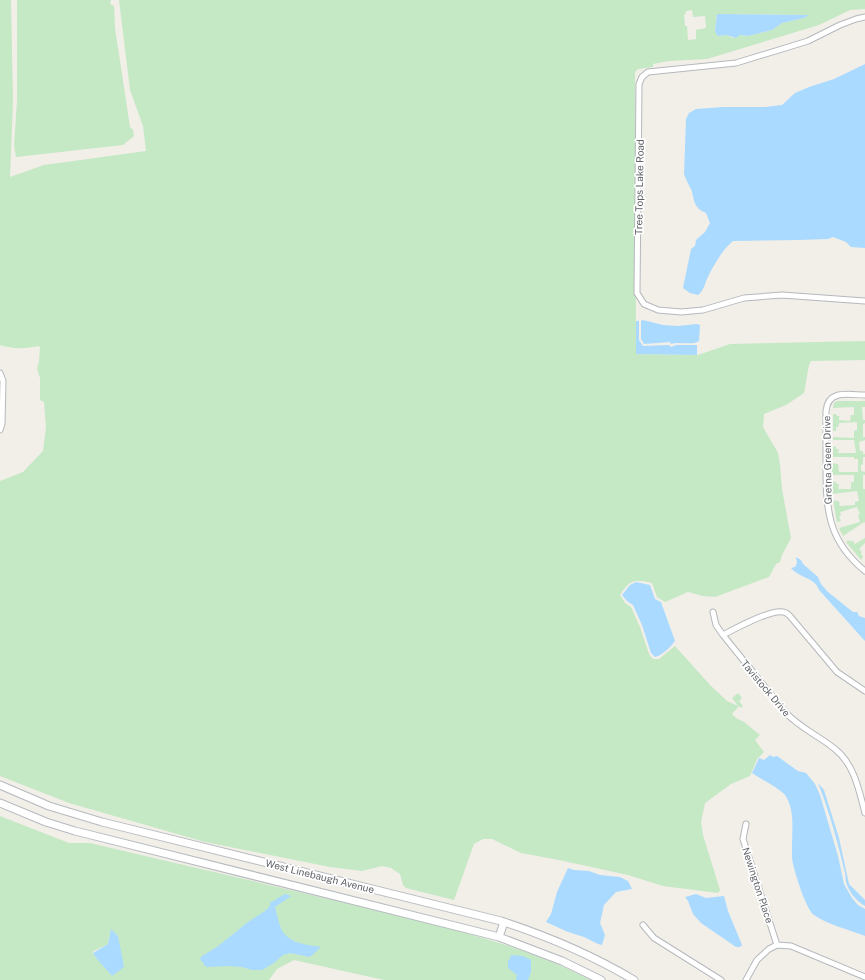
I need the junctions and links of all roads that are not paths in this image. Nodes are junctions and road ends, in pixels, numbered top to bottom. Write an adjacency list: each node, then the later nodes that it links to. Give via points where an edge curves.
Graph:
1 (865, 17): 2 (street, Tree Tops Lake Road, via 856,18 808,41 736,63 648,72 642,77 638,293 644,304 658,310 681,312 703,310 744,298 782,295)
2 (865, 301)
3 (0, 372): 5 (street, via 3,381)
4 (865, 395): 6 (street, Gretna Green Drive, via 837,395 828,402 826,484 829,518 835,532 845,551)
5 (0, 430)
6 (865, 571)
7 (713, 612): 8 (street, Tavistock Drive, via 716,625)
8 (723, 635): 9 (street, via 748,622 784,612 789,614 837,672); 12 (street, Tavistock Drive, via 785,712 795,722 836,749 848,764)
9 (865, 691)
10 (0, 785): 14 (main road, West Linebaugh Avenue, via 49,806 102,822)
11 (0, 803): 16 (main road, West Linebaugh Avenue, via 75,831)
12 (865, 813)
13 (746, 824): 17 (street, Newington Place, via 744,839)
14 (504, 922): 16 (main road); 20 (main road, West Linebaugh Avenue, via 568,946)
15 (643, 925): 21 (street, via 654,938)
16 (499, 937): 19 (main road, West Linebaugh Avenue, via 562,961)
17 (778, 945): 18 (street, via 791,946); 22 (street, via 757,960)
18 (865, 977)
19 (601, 980)
20 (634, 980)
21 (720, 980)
22 (746, 980)

